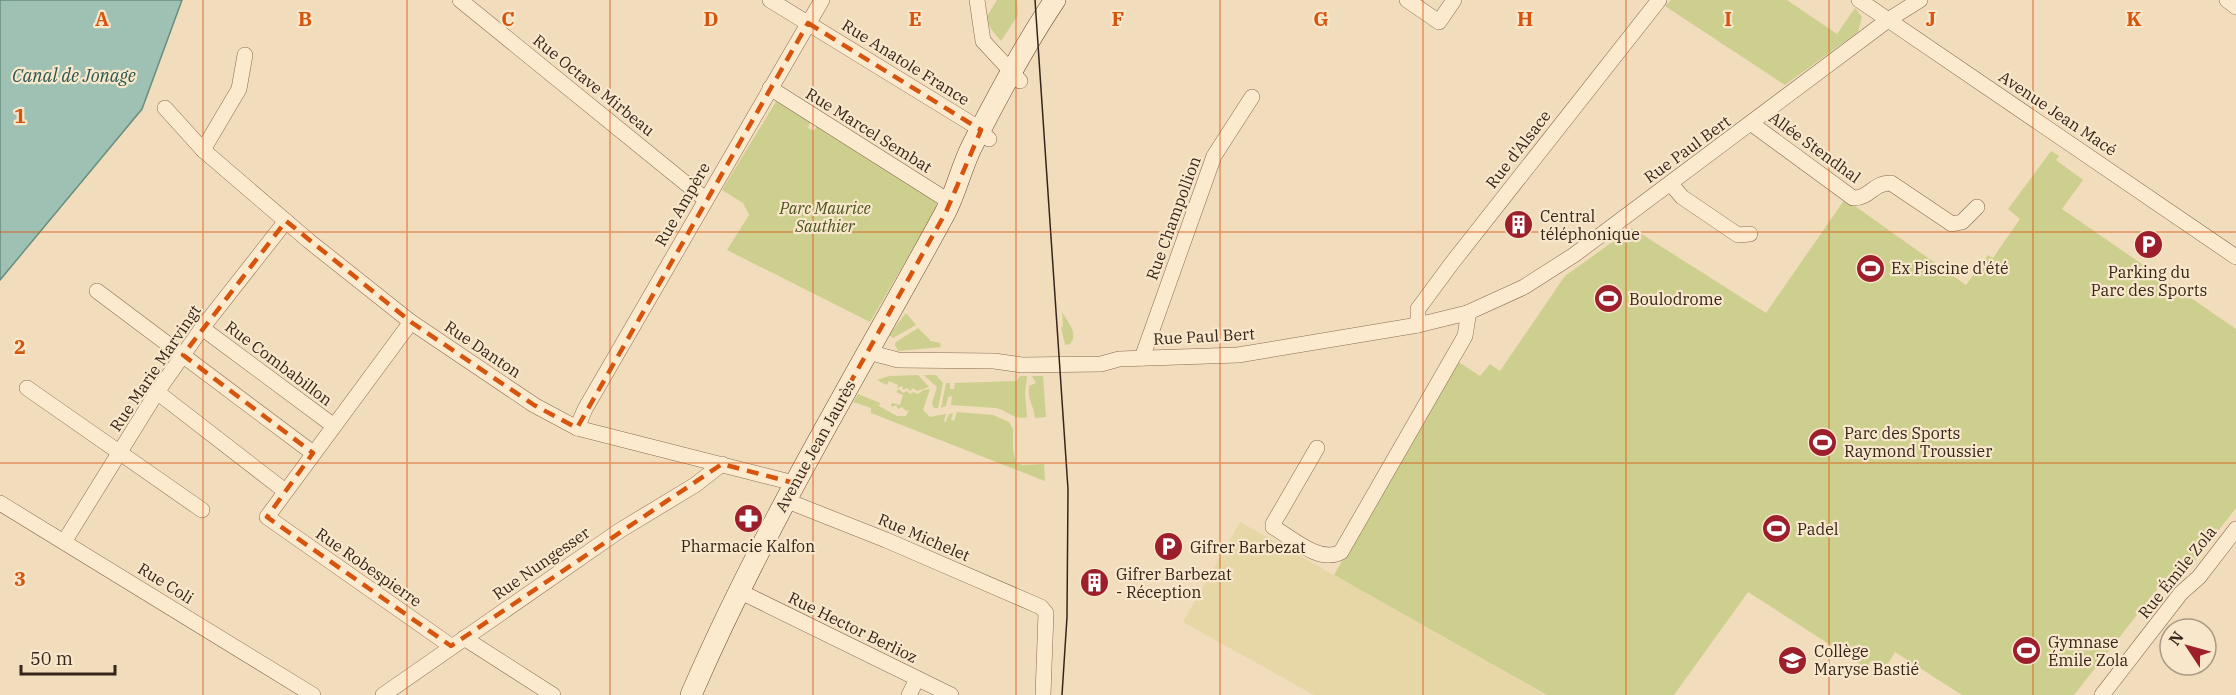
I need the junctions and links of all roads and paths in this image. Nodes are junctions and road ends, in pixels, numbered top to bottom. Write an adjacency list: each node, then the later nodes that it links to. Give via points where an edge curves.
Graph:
1 (460, 0): 25 (street, Rue Octave Mirbeau)
2 (770, 0): 15 (street, Rue Anatole France)
3 (822, 0): 15 (street, Rue Ampère)
4 (977, 0): 17 (street, via 983,41)
5 (1055, 0): 17 (main road, Avenue Jean Jaurès)
6 (1064, 0): 17 (main road, Avenue Jean Jaurès)
7 (1407, 0): 8 (street, via 1439,22)
8 (1454, 0)
9 (1659, 0): 34 (street, Rue d'Alsace, via 1445,272 1418,309)
10 (1859, 0): 14 (street, Avenue Jean Macé)
11 (1920, 0): 14 (street, Rue Paul Bert)
12 (2227, 0): 13 (street)
13 (2236, 7)
14 (1888, 20): 21 (street, Rue Paul Bert); 30 (street, Avenue Jean Macé)
15 (808, 22): 18 (street, Rue Ampère); 22 (street, Rue Anatole France)
16 (245, 55): 23 (street, via 239,89)
17 (1016, 77): 22 (main road, Avenue Jean Jaurès)
18 (770, 88): 25 (street, Rue Ampère); 26 (street, Rue Marcel Sembat)
19 (1252, 97): 38 (street, Rue Champollion, via 1214,156)
20 (165, 108): 23 (street, Rue Danton)
21 (1752, 124): 24 (street, Rue Paul Bert); 27 (street, Allée Stendhal, via 1853,198 1863,198 1877,186 1891,183 1952,224 1962,222)
22 (985, 135): 26 (main road, Avenue Jean Jaurès, via 960,172)
23 (203, 150): 28 (street, Rue Danton)
24 (1671, 184): 29 (street, via 1682,197 1738,235); 32 (street, Rue Paul Bert, via 1575,255 1524,287)
25 (705, 199): 42 (street, Rue Ampère)
26 (950, 202): 36 (main road, Avenue Jean Jaurès)
27 (1977, 207)
28 (286, 220): 33 (street, Rue Danton); 35 (street, Rue Marie Marvingt)
29 (1750, 234)
30 (2236, 257)
31 (97, 291): 37 (street)
32 (1467, 313): 34 (street, Rue Paul Bert); 43 (street, via 1465,336 1352,534 1334,556 1317,553 1273,524)
33 (411, 322): 41 (street, Rue Combabillon); 42 (street, Rue Danton, via 534,405)
34 (1418, 325): 38 (street, Rue Paul Bert, via 1238,355)
35 (202, 328): 37 (street, Rue Marie Marvingt); 41 (street, Rue Combabillon)
36 (868, 352): 38 (street, Rue Paul Bert, via 898,360 994,361 1023,356 1082,355); 48 (main road, Avenue Jean Jaurès)
37 (183, 355): 40 (street, Rue Marie Marvingt); 45 (street)
38 (1142, 358)
39 (27, 388): 44 (street)
40 (157, 392): 44 (street, Rue Marie Marvingt); 47 (street)
41 (334, 426): 45 (street, Rue Combabillon)
42 (577, 428): 46 (street, Rue Danton)
43 (1317, 448)
44 (120, 452): 50 (street); 53 (street, Rue Marie Marvingt)
45 (313, 453): 47 (street, Rue Combabillon)
46 (722, 464): 48 (street, Rue Danton); 55 (street, Rue Nungesser)
47 (285, 491): 51 (street, Rue Combabillon)
48 (789, 491): 54 (main road, Avenue Jean Jaurès); 63 (street, Rue Michelet, via 886,540 1034,603 1046,613)
49 (0, 503): 53 (street, Rue Coli)
50 (202, 510)
51 (267, 517): 55 (street, Rue Robespierre)
52 (2236, 529): 64 (street, Rue Émile Zola, via 2199,577 2181,592)
53 (64, 542): 57 (street, Rue Coli)
54 (739, 591): 56 (street, Rue Hector Berlioz); 60 (main road, Avenue Jean Jaurès)
55 (457, 642): 58 (street, Rue Nungesser); 59 (street, Rue Robespierre)
56 (917, 679): 61 (street); 62 (street, Rue Hector Berlioz)
57 (313, 695)
58 (383, 695)
59 (553, 695)
60 (691, 695)
61 (909, 695)
62 (951, 695)
63 (1042, 695)
64 (2102, 695)

